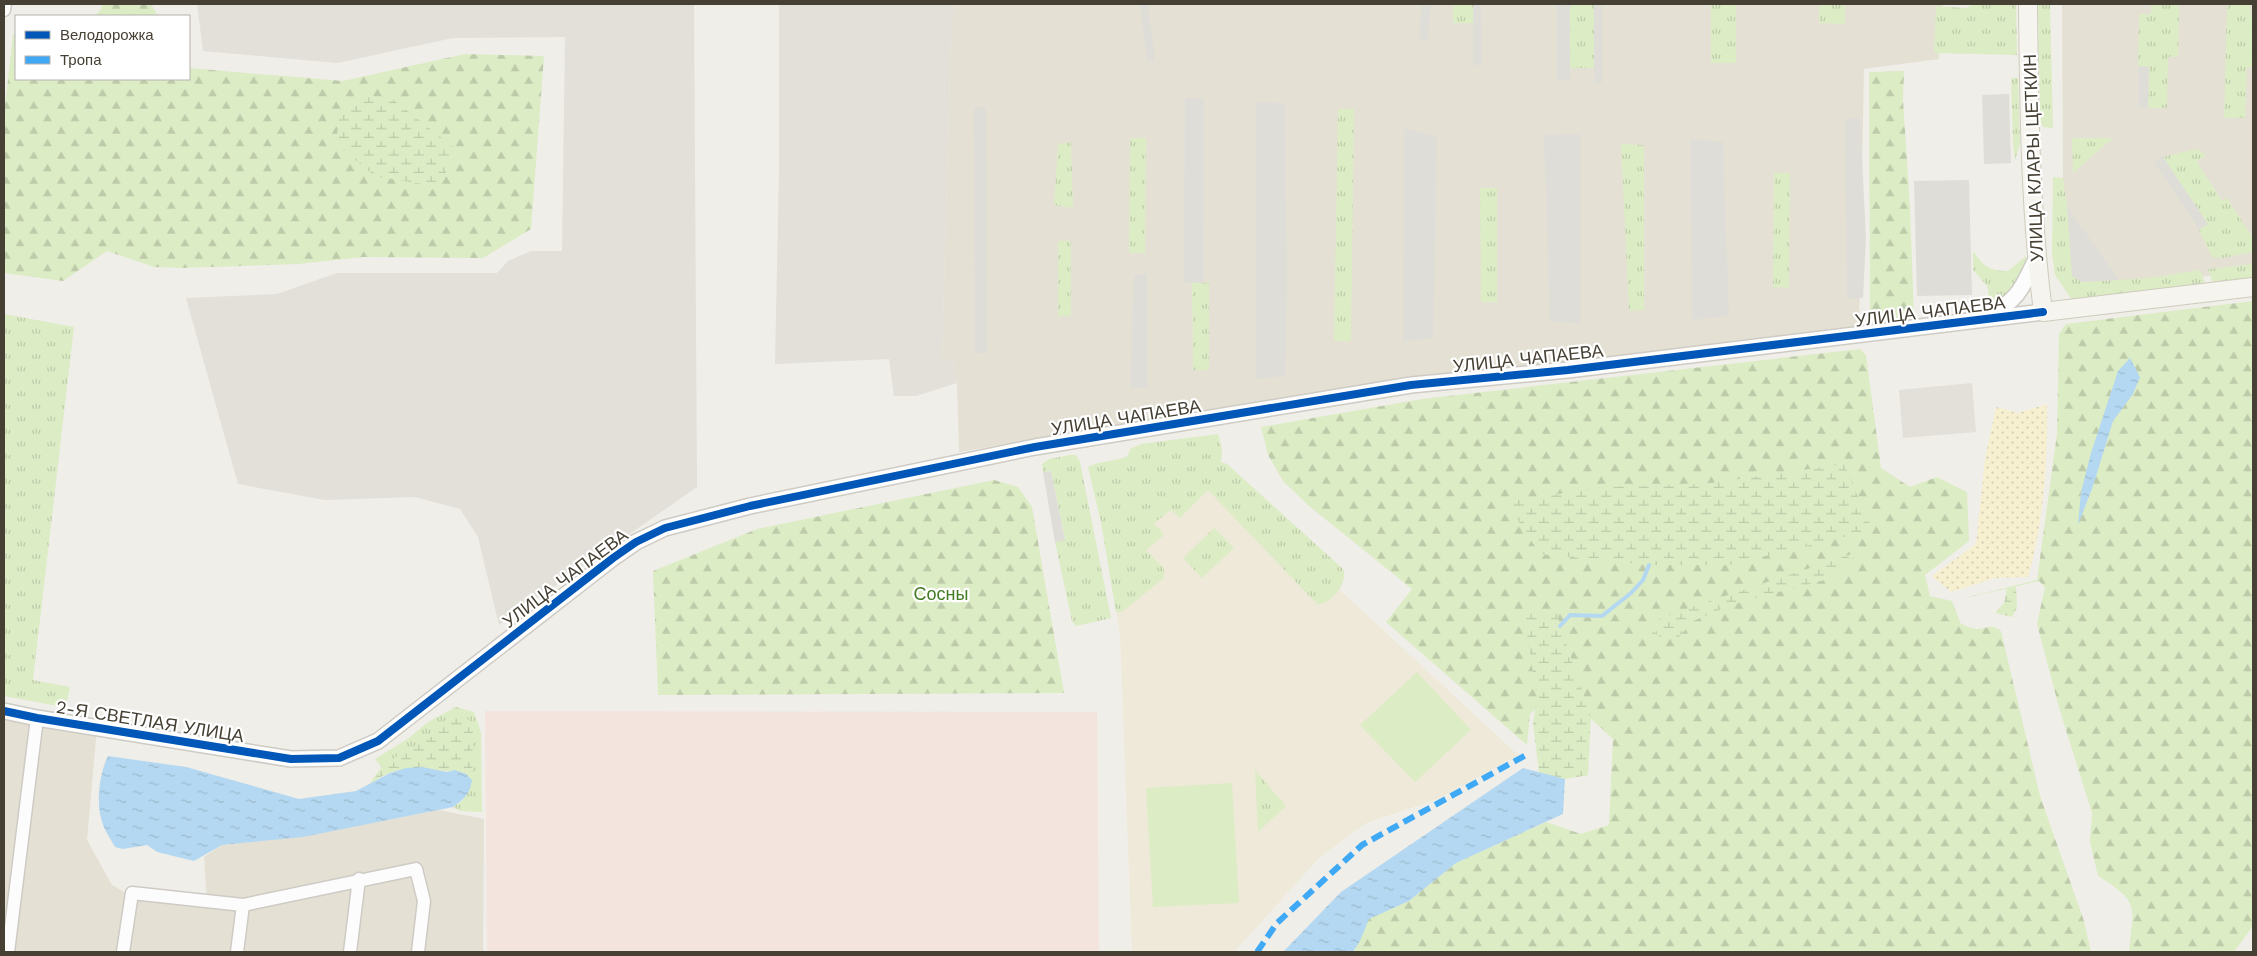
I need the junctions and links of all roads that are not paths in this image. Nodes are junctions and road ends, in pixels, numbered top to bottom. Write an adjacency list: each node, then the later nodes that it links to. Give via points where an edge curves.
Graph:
1 (5, 4): 3 (street)
2 (2028, 4): 4 (main road, УЛИЦА КЛАРЫ ЦЕТКИН, via 2029,132)
3 (4, 10)
4 (2036, 259): 6 (main road, УЛИЦА КЛАРЫ ЦЕТКИН); 7 (street, via 2019,295)
5 (2253, 287): 6 (main road, УЛИЦА ЧАПАЕВА)
6 (2043, 312): 7 (street, УЛИЦА ЧАПАЕВА)
7 (1982, 320): 10 (street, УЛИЦА ЧАПАЕВА, via 1401,387 1035,447 712,515 665,528 628,547 378,741 339,758)
8 (4, 711): 9 (street, 2-Я СВЕТЛАЯ УЛИЦА)
9 (38, 718): 10 (street, 2-Я СВЕТЛАЯ УЛИЦА); 13 (street)
10 (292, 759)
11 (359, 879): 12 (street); 16 (street); 17 (street, via 416,869 424,901)
12 (243, 905): 14 (street, via 132,893); 15 (street)
13 (8, 952)
14 (123, 952)
15 (237, 952)
16 (350, 952)
17 (418, 952)

